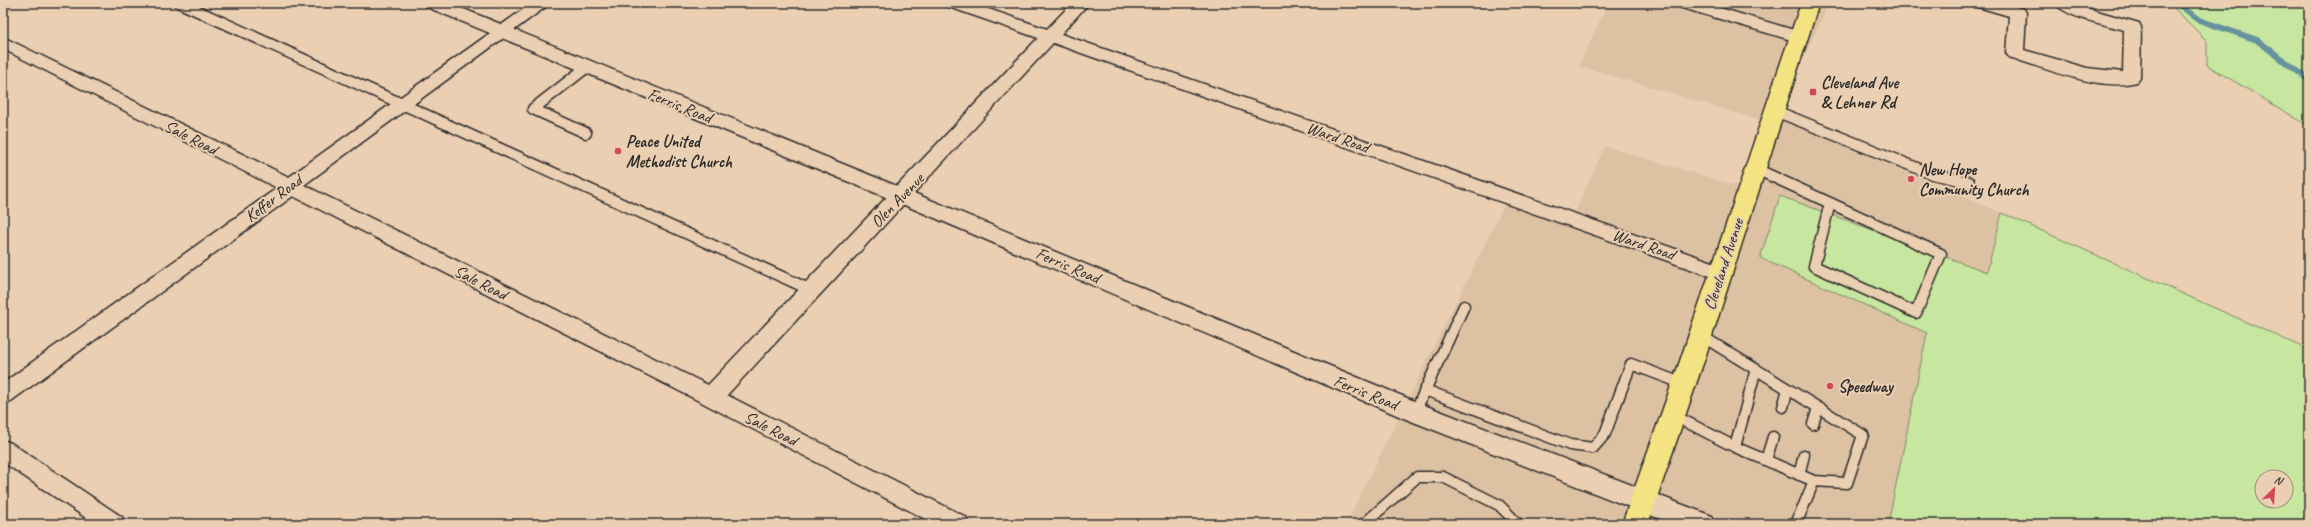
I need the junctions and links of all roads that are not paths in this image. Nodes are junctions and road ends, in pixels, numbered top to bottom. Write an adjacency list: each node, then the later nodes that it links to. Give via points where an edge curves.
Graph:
1 (180, 3): 15 (lane)
2 (433, 3): 10 (main road, Ferris Road)
3 (543, 3): 10 (street, Keffer Road)
4 (955, 3): 11 (street, Ward Road)
5 (1081, 3): 11 (street, Olen Avenue)
6 (1685, 3): 12 (street)
7 (1810, 3): 12 (main road, Cleveland Avenue)
8 (1984, 3): 9 (street, via 2018,13 2015,53 2117,79 2131,78 2133,27 2084,13)
9 (2063, 3)
10 (502, 32): 14 (main road, Ferris Road); 15 (street, Keffer Road)
11 (1050, 36): 21 (street, Olen Avenue); 23 (street, Ward Road)
12 (1798, 37): 16 (main road, Cleveland Avenue)
13 (3, 42): 20 (street, Sale Road)
14 (587, 67): 17 (lane, via 533,109); 21 (main road, Ferris Road)
15 (400, 104): 20 (street, Keffer Road); 24 (lane)
16 (1774, 110): 18 (main road, Cleveland Avenue); 19 (lane, via 1932,174)
17 (586, 133)
18 (1754, 168): 22 (lane); 23 (main road, Cleveland Avenue)
19 (1969, 182)
20 (290, 186): 31 (street, Keffer Road); 32 (street, Sale Road)
21 (902, 196): 24 (street, Olen Avenue); 35 (main road, Ferris Road)
22 (1830, 202): 22 (lane, via 1941,254 1916,313 1814,266)
23 (1720, 272): 26 (main road, Cleveland Avenue)
24 (811, 290): 32 (street, Olen Avenue)
25 (1464, 306): 30 (lane)
26 (1700, 335): 27 (lane); 28 (main road, Cleveland Avenue)
27 (1756, 369): 29 (lane); 39 (lane)
28 (1684, 384): 30 (lane, via 1631,364 1605,434 1593,448 1570,446); 36 (main road, Cleveland Avenue)
29 (1788, 389): 33 (lane); 34 (lane)
30 (1425, 390): 35 (lane)
31 (3, 395)
32 (711, 397): 47 (street, Sale Road)
33 (1783, 407)
34 (1818, 408): 37 (lane); 44 (lane, via 1863,435 1847,483)
35 (1415, 412): 45 (main road, Ferris Road)
36 (1673, 415): 39 (lane); 45 (main road, Cleveland Avenue)
37 (1813, 424)
38 (1773, 437): 42 (lane)
39 (1735, 447): 42 (lane)
40 (3, 450): 46 (street)
41 (1804, 454): 43 (lane)
42 (1766, 460): 43 (lane)
43 (1799, 475): 44 (lane)
44 (1814, 481): 52 (lane)
45 (1644, 500): 50 (main road, Cleveland Avenue); 51 (main road, Ferris Road)
46 (114, 524)
47 (958, 524)
48 (1364, 524): 49 (lane, via 1417,477 1443,477 1499,505)
49 (1518, 524)
50 (1635, 524)
51 (1703, 524)
52 (1796, 524)

